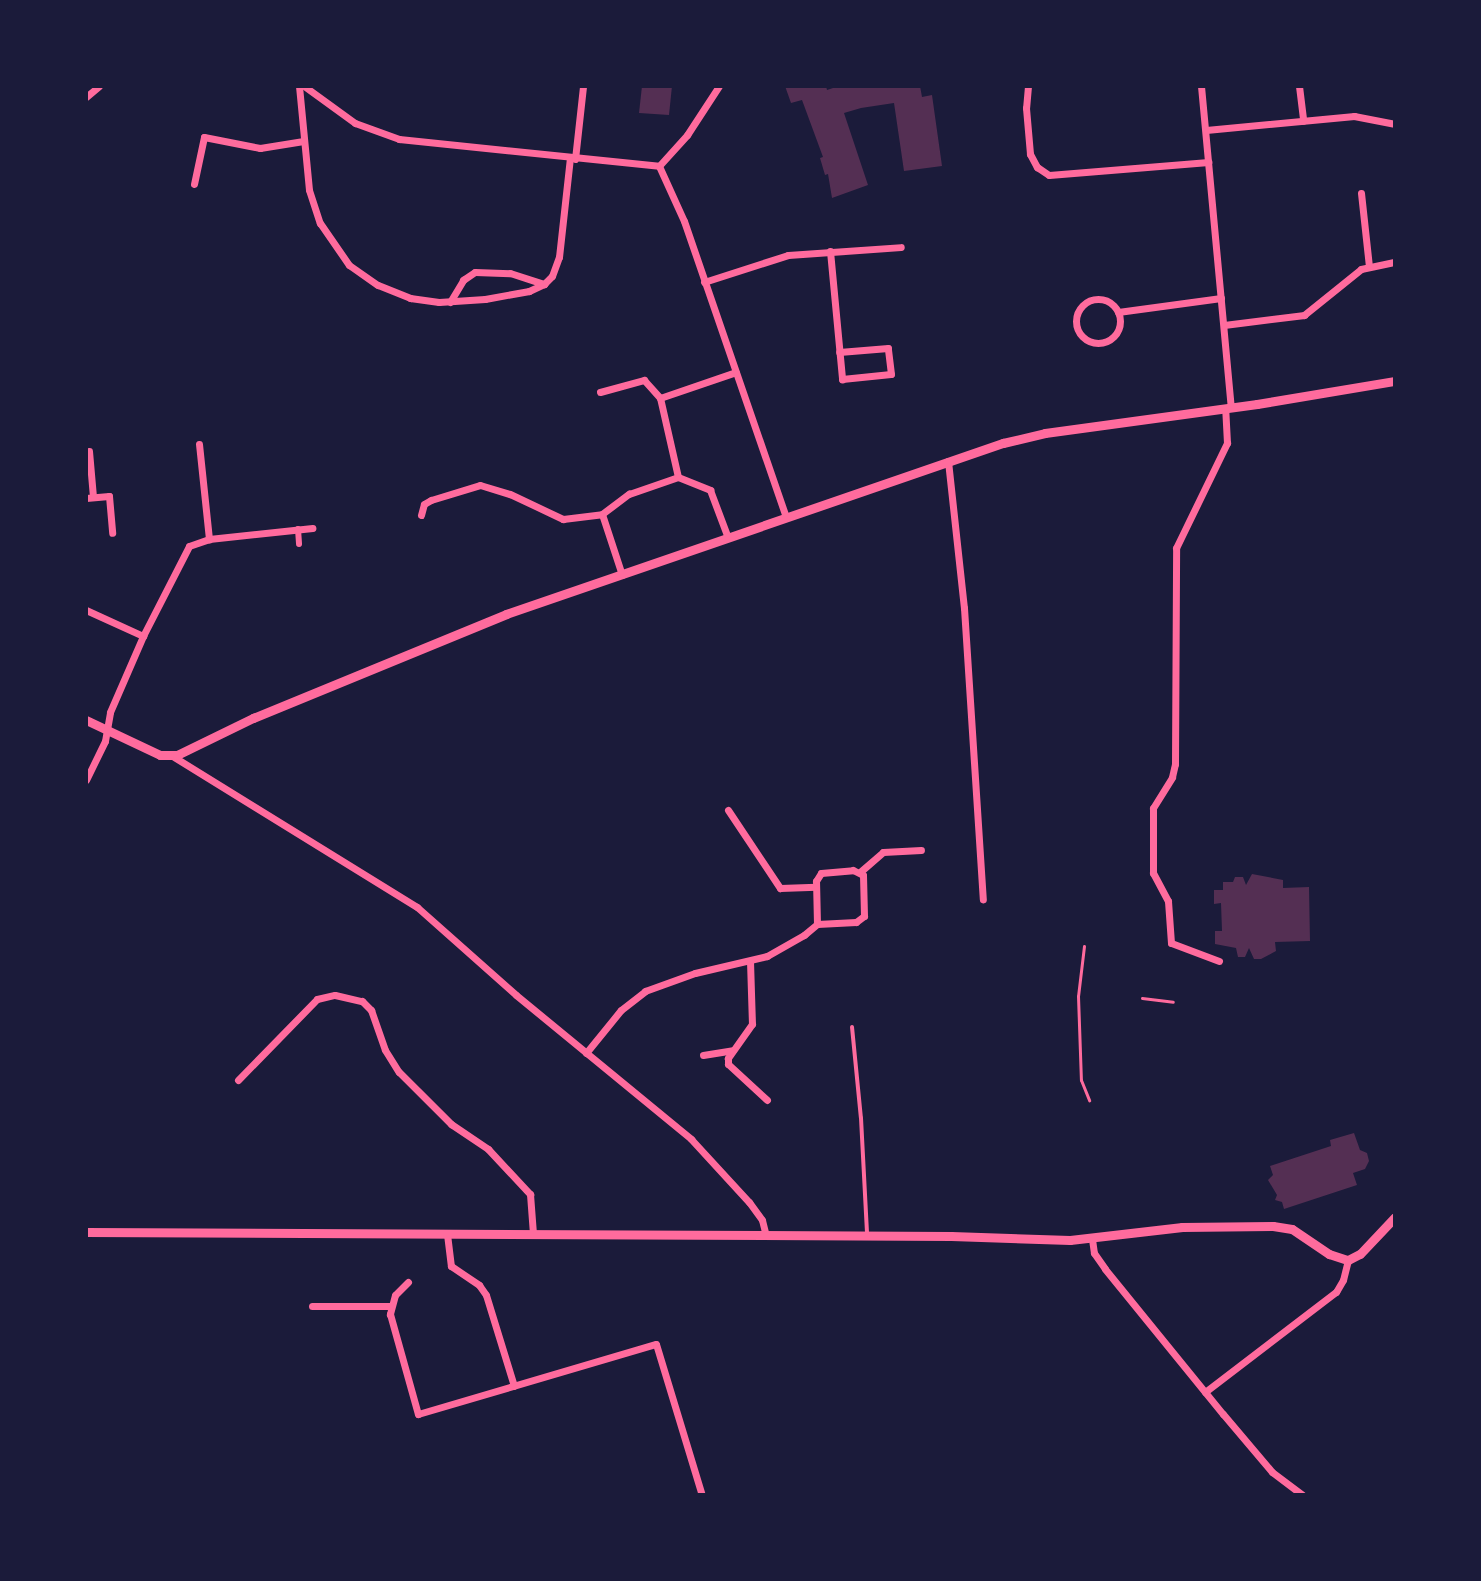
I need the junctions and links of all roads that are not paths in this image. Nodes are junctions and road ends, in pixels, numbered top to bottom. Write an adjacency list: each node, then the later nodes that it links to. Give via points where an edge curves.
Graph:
1 (99, 86): 8 (street)
2 (302, 86): 12 (street); 13 (street, via 355,123 388,137)
3 (583, 86): 13 (street)
4 (719, 86): 15 (street)
5 (1028, 86): 14 (street, via 1030,154 1049,175)
6 (1201, 86): 11 (street)
7 (1299, 86): 9 (street)
8 (86, 97)
9 (1303, 121): 10 (street, via 1354,116); 11 (street)
10 (1395, 124)
11 (1206, 130): 14 (street)
12 (303, 141): 16 (street, via 260,148 204,137); 25 (street, via 314,210 338,253 389,290 421,301)
13 (572, 158): 15 (street); 23 (street, via 559,257)
14 (1208, 162): 24 (street)
15 (659, 166): 22 (street)
16 (194, 184)
17 (1361, 193): 21 (street)
18 (901, 247): 19 (street)
19 (830, 251): 22 (street, via 778,257); 28 (street)
20 (1395, 262): 21 (street)
21 (1369, 267): 27 (street, via 1304,315)
22 (704, 282): 29 (street)
23 (544, 284): 25 (street, via 517,294); 25 (street, via 510,273 475,272 463,280)
24 (1221, 298): 26 (street); 27 (street)
25 (450, 302)
26 (1118, 312): 26 (street, via 1107,302 1086,303 1077,314 1077,328 1092,342 1106,342 1119,326)
27 (1224, 325): 33 (street)
28 (839, 352): 28 (street, via 842,379 891,374 888,348)
29 (736, 372): 32 (street); 41 (street)
30 (1395, 381): 33 (street)
31 (600, 392): 32 (street, via 644,380)
32 (660, 398): 37 (street)
33 (1228, 408): 36 (street, via 1045,433); 62 (street, via 1227,443 1176,548 1174,770 1153,808 1153,873 1168,901 1171,943)
34 (199, 444): 46 (street)
35 (89, 451): 38 (street)
36 (948, 461): 41 (street); 59 (street)
37 (678, 477): 39 (street, via 629,494); 45 (street, via 710,490)
38 (89, 498): 44 (street, via 109,496)
39 (602, 514): 40 (street, via 563,519 480,485 431,500); 48 (street)
40 (421, 515)
41 (786, 518): 45 (street)
42 (312, 528): 43 (street)
43 (298, 529): 46 (street); 47 (street)
44 (112, 533)
45 (728, 538): 48 (street)
46 (209, 539): 50 (street, via 182,554)
47 (299, 544)
48 (622, 575): 53 (street, via 423,647)
49 (86, 610): 50 (street)
50 (143, 636): 52 (street)
51 (86, 720): 52 (street)
52 (107, 729): 53 (street); 54 (street)
53 (173, 756): 65 (street, via 409,901)
54 (86, 780)
55 (728, 810): 58 (street, via 780,888)
56 (921, 850): 57 (street, via 883,852)
57 (860, 872): 58 (street, via 826,871 818,876); 60 (street, via 865,882 864,916 856,922)
58 (816, 887): 60 (street)
59 (983, 899)
60 (817, 924): 61 (street, via 782,950)
61 (750, 961): 64 (street, via 752,1024); 65 (street, via 645,991 621,1010)
62 (1219, 961)
63 (852, 1027): 74 (lane)
64 (733, 1050): 66 (street); 68 (street, via 728,1058 731,1070)
65 (586, 1053): 73 (street, via 707,1154 756,1211)
66 (703, 1055)
67 (238, 1080): 72 (street, via 317,999 335,995 362,1001 399,1072 451,1124 488,1149 530,1194)
68 (767, 1100)
69 (1393, 1222): 76 (street)
70 (86, 1232): 71 (street)
71 (447, 1234): 72 (street); 80 (street, via 451,1266 486,1295)
72 (533, 1234): 73 (street)
73 (766, 1236): 74 (street)
74 (867, 1236): 75 (street)
75 (1092, 1239): 76 (street, via 1182,1227 1263,1225 1292,1229); 81 (street, via 1105,1269)
76 (1348, 1260): 81 (street, via 1336,1292)
77 (408, 1282): 79 (street)
78 (312, 1306): 79 (street)
79 (390, 1306): 80 (street, via 418,1414)
80 (514, 1386): 82 (street, via 656,1344)
81 (1205, 1392): 83 (street, via 1265,1465)
82 (702, 1495)
83 (1302, 1495)

